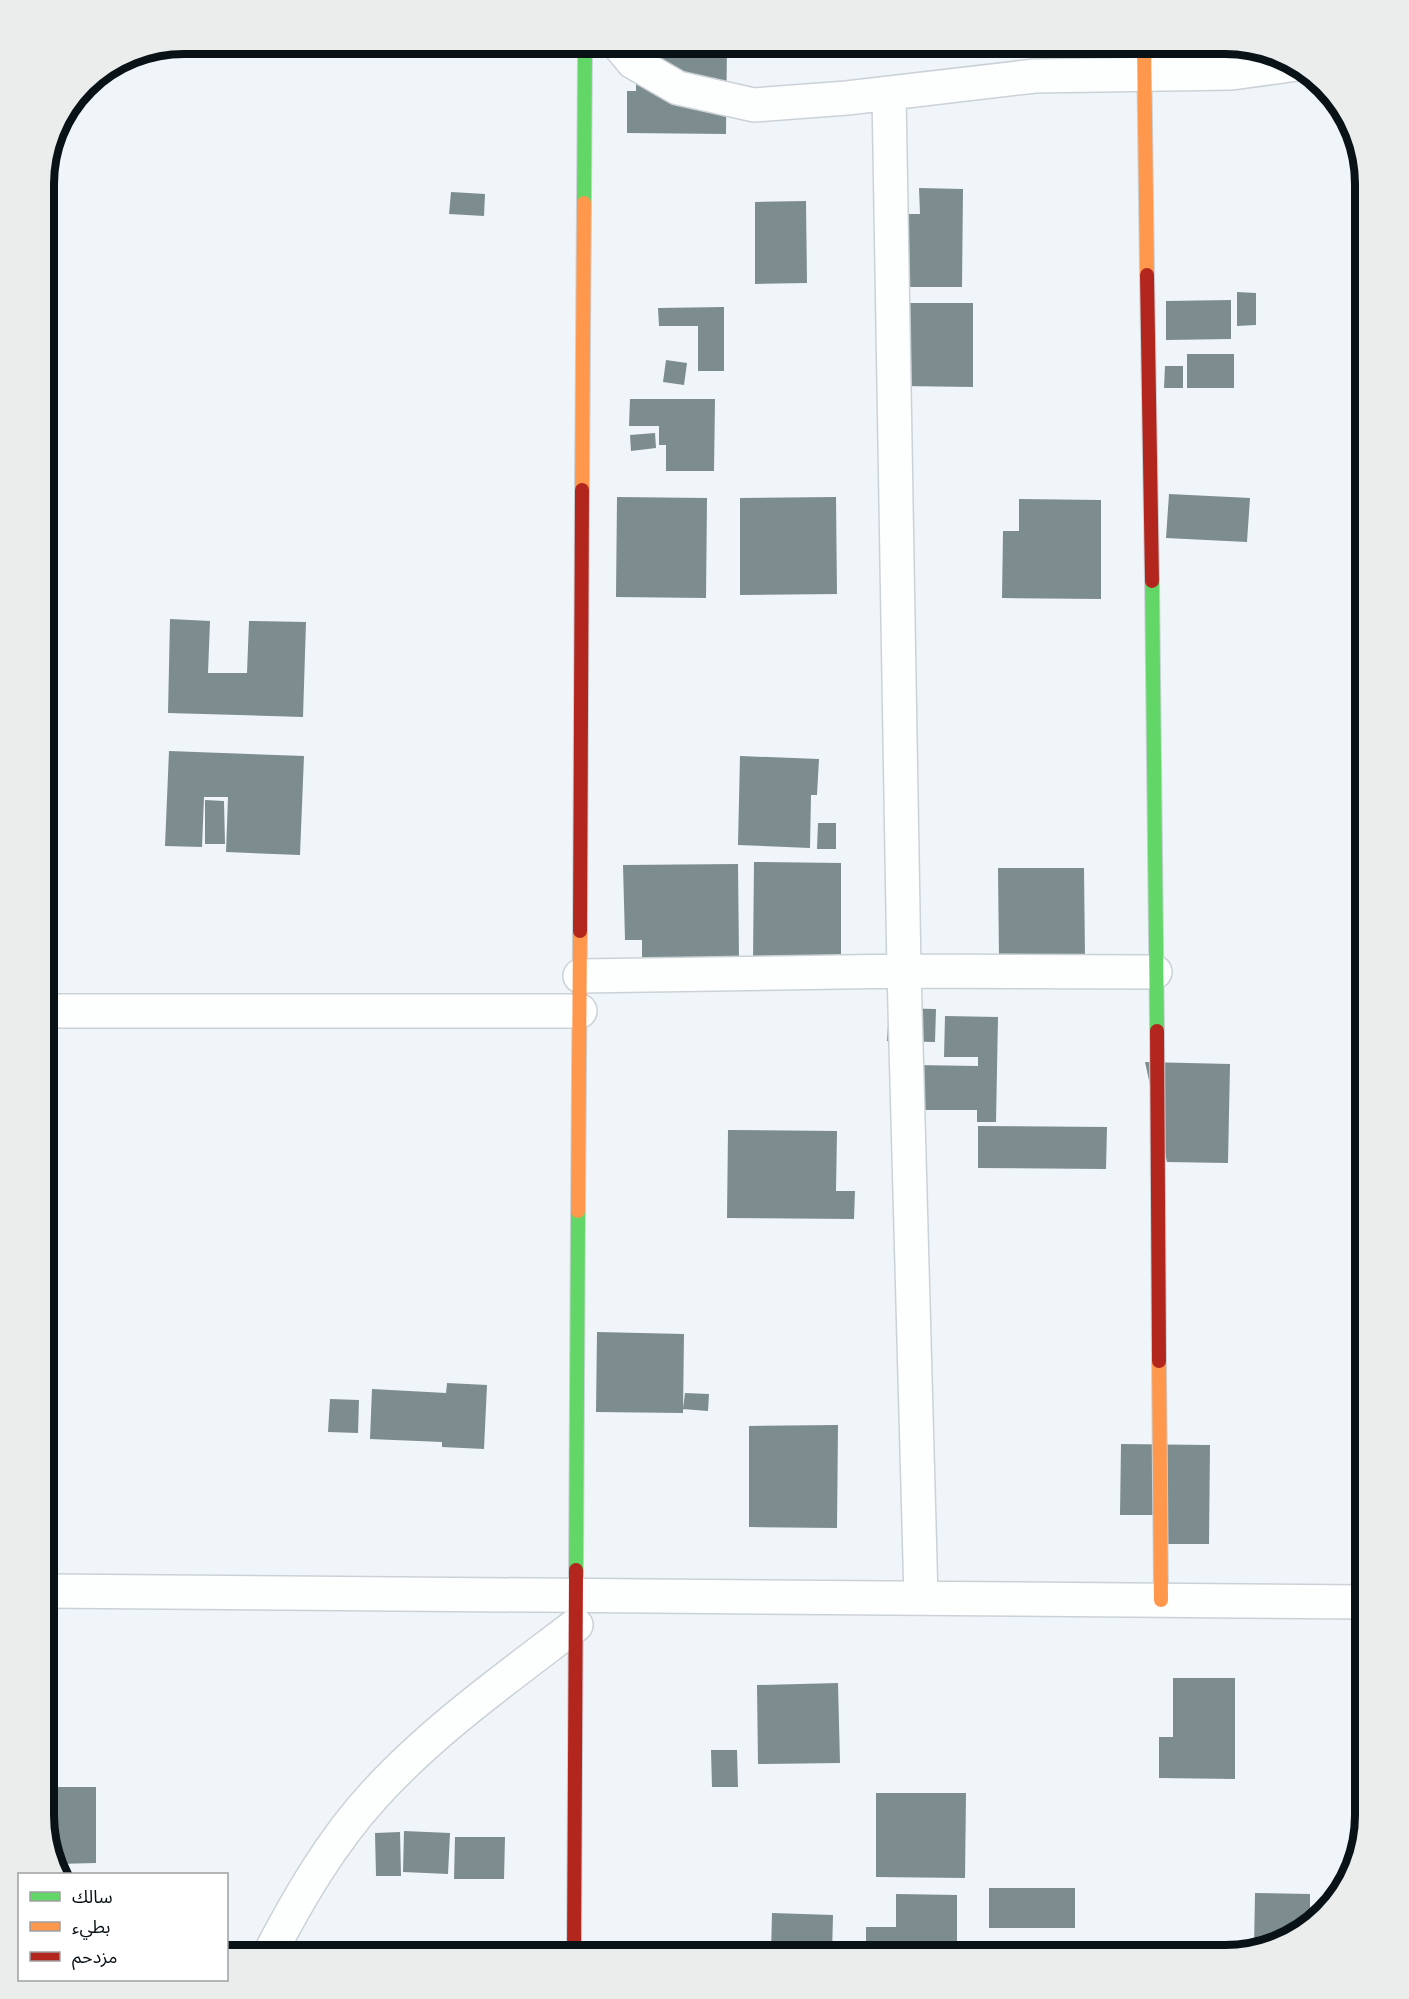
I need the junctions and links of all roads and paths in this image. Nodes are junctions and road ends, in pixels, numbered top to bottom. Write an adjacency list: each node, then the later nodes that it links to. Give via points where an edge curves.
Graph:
1 (585, 54): 8 (street)
2 (626, 54): 5 (street, via 633,62 678,88 754,105)
3 (1143, 59): 4 (street, via 1232,73); 5 (street); 7 (street)
4 (1280, 66)
5 (888, 93): 6 (street)
6 (904, 970): 7 (street); 8 (street); 12 (street)
7 (1155, 972): 13 (street)
8 (580, 976): 10 (street)
9 (54, 1011): 10 (street)
10 (580, 1011): 15 (street)
11 (54, 1590): 15 (street)
12 (921, 1598): 13 (street); 15 (street)
13 (1161, 1600): 14 (street)
14 (1355, 1602)
15 (577, 1610): 16 (street, via 374,1795 312,1878); 17 (street)
16 (274, 1945)
17 (574, 1945)

